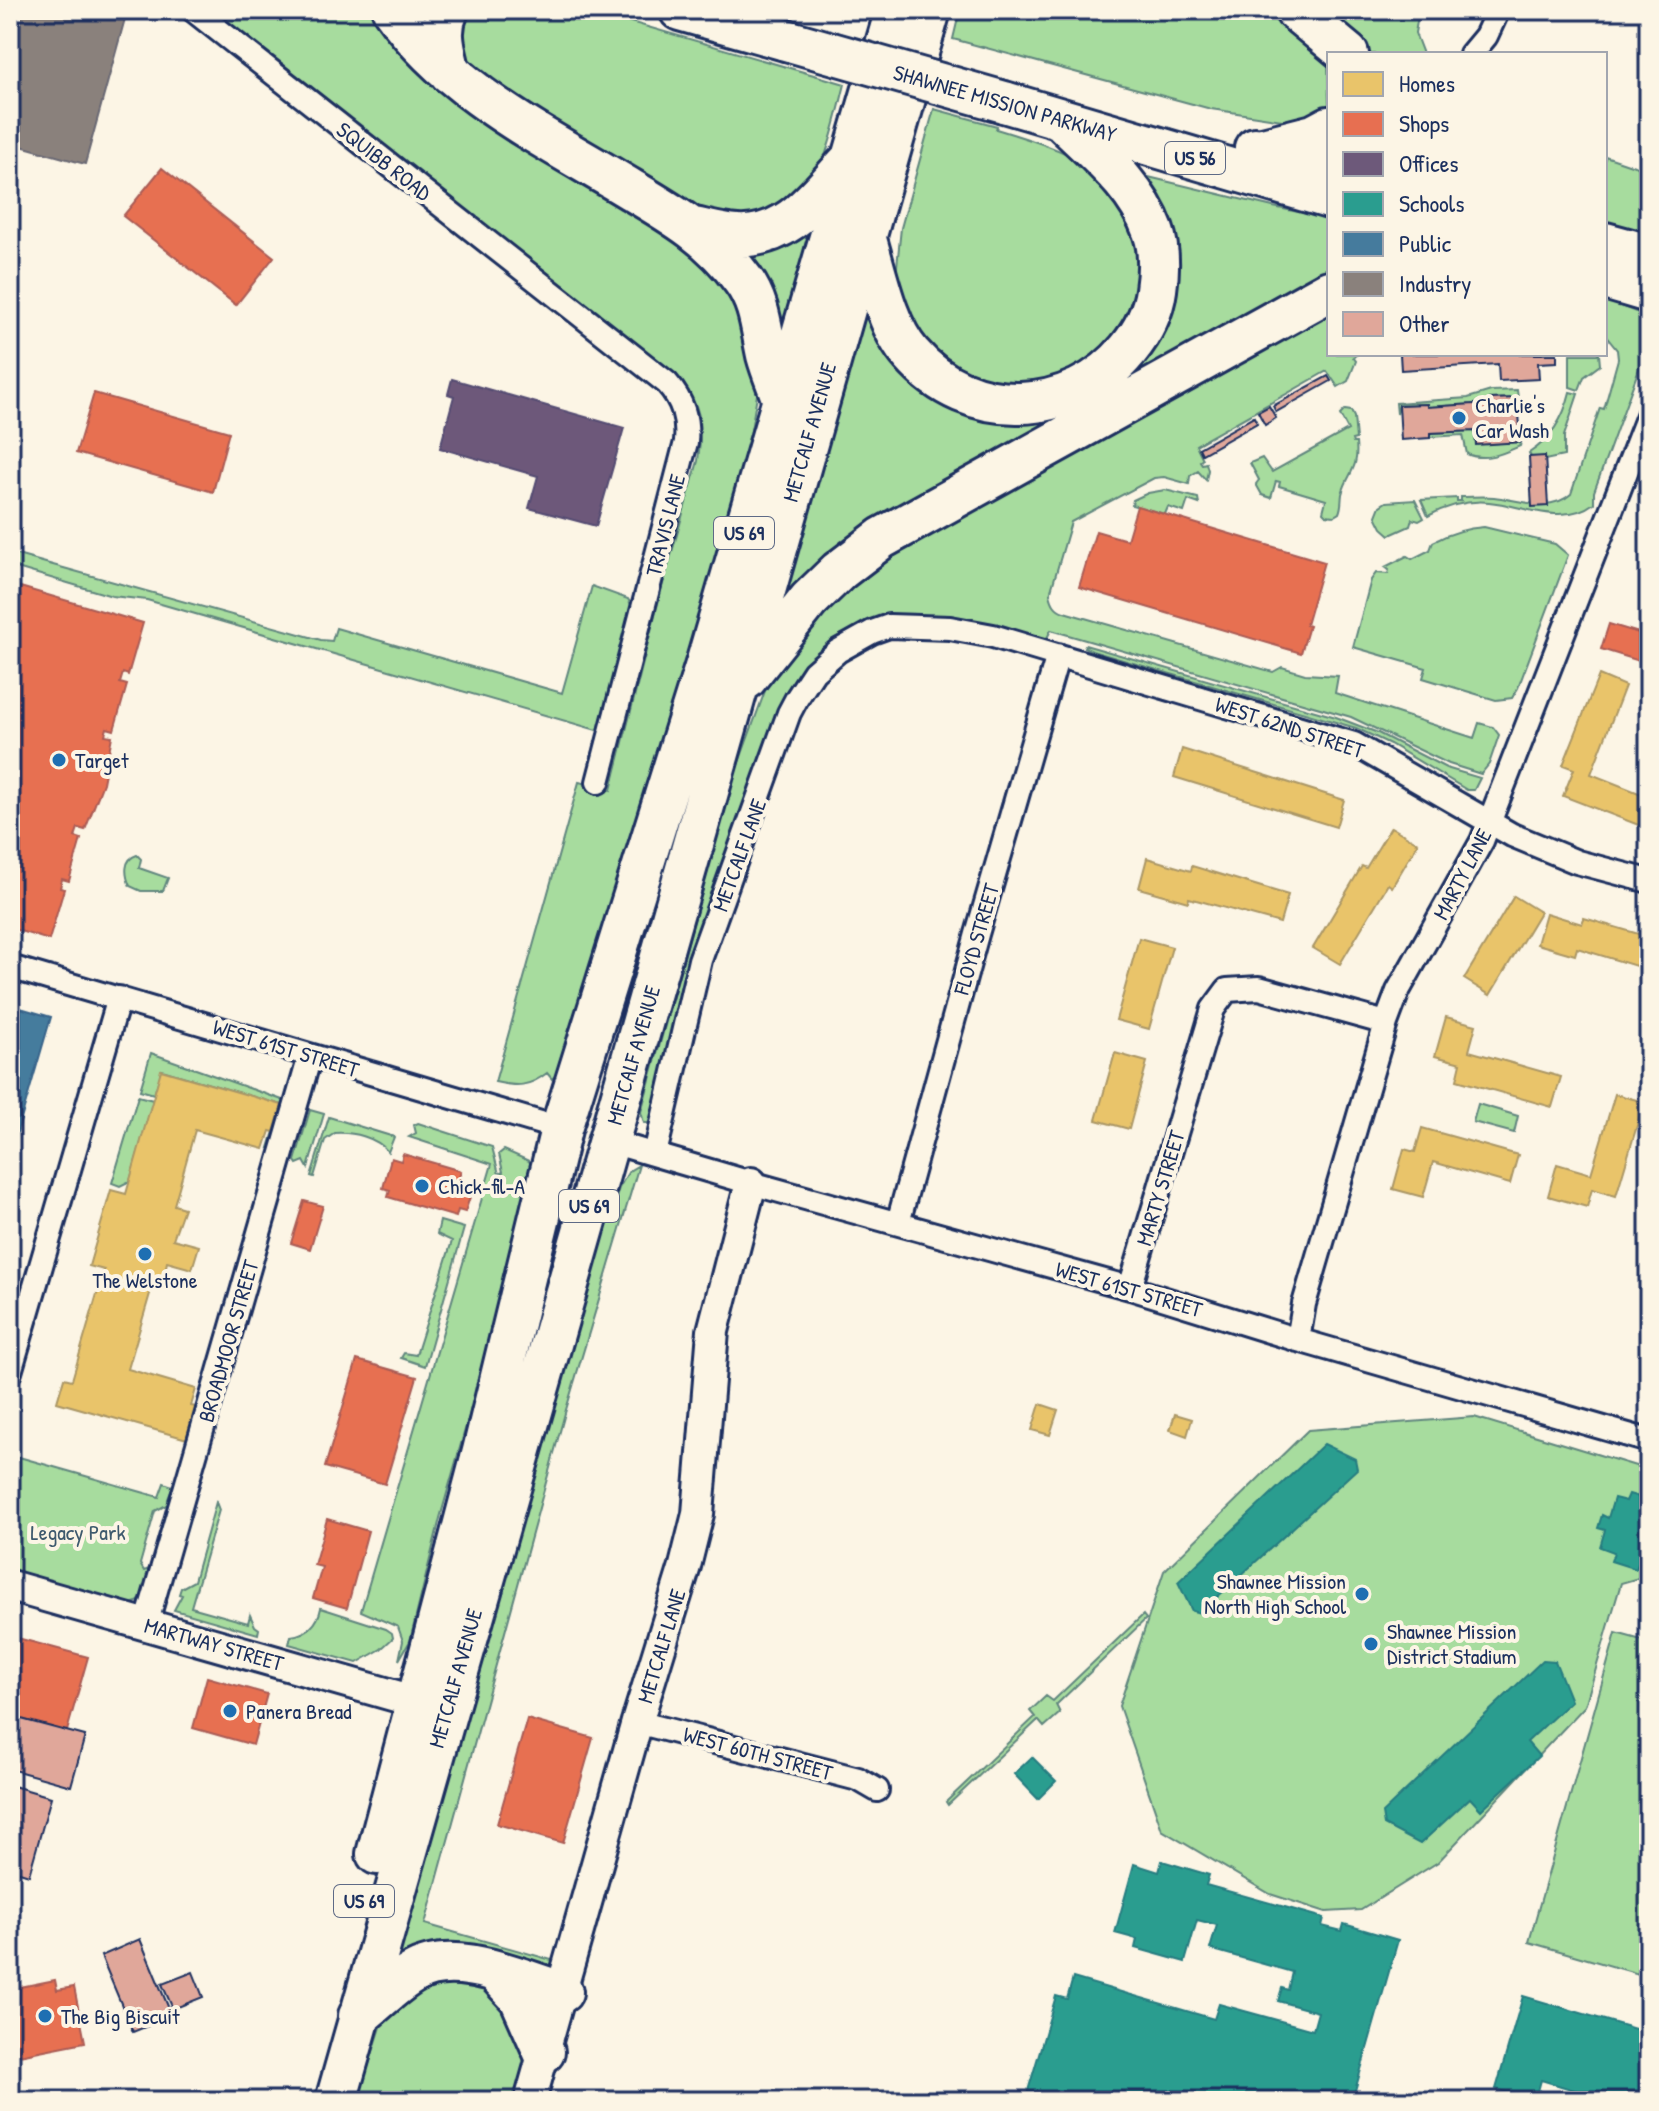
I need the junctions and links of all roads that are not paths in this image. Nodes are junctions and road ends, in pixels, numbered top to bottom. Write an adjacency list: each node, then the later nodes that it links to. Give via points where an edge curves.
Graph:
1 (193, 10): 27 (street, SQUIBB ROAD)
2 (393, 10): 12 (highway, via 420,47)
3 (448, 10): 12 (highway, via 442,37)
4 (680, 10): 9 (highway, SHAWNEE MISSION PARKWAY / US 56)
5 (896, 10): 17 (highway, METCALF AVENUE / US 69)
6 (930, 10): 21 (highway, METCALF AVENUE)
7 (1295, 10): 10 (highway)
8 (1498, 10): 11 (street)
9 (783, 23): 13 (highway, SHAWNEE MISSION PARKWAY / US 56)
10 (1341, 51)
11 (1473, 52)
12 (450, 73): 20 (highway, via 496,107)
13 (1006, 91): 14 (highway, SHAWNEE MISSION PARKWAY / US 56); 16 (highway, SHAWNEE MISSION PARKWAY / US 56)
14 (1061, 119): 19 (highway, SHAWNEE MISSION PARKWAY / US 56); 21 (highway, via 1127,185 1154,233 1159,256 1154,303 1145,325 1116,365 1095,381 1022,405 981,399 941,382 908,352 896,331)
15 (1327, 128): 16 (highway)
16 (1259, 149): 18 (highway, SHAWNEE MISSION PARKWAY / US 56)
17 (853, 157): 20 (highway, via 800,215 783,226 750,236); 28 (highway, METCALF AVENUE / US 69)
18 (1327, 167)
19 (1327, 197)
20 (694, 228): 28 (highway, via 756,302)
21 (865, 236): 32 (highway, METCALF AVENUE)
22 (1607, 244): 23 (highway)
23 (1649, 255)
24 (1607, 280): 26 (highway)
25 (1327, 292): 32 (highway, US 69, via 882,538 809,600)
26 (1649, 292)
27 (576, 312): 33 (street, TRAVIS LANE, via 667,383 682,405 687,427)
28 (783, 401): 41 (highway, METCALF AVENUE / US 69)
29 (1649, 413): 34 (street, MARTY LANE)
30 (912, 625): 31 (street, WEST 62ND STREET, via 993,636); 43 (street, METCALF LANE, via 889,626 838,651 814,672 789,713 700,960)
31 (1058, 655): 34 (street, WEST 62ND STREET, via 1354,744); 45 (street, FLOYD STREET)
32 (735, 693): 38 (highway, METCALF AVENUE / US 69)
33 (598, 782)
34 (1489, 821): 35 (street, WEST 62ND STREET, via 1577,862); 39 (street, MARTY LANE)
35 (1649, 881)
36 (10, 967): 37 (street, WEST 61ST STREET)
37 (119, 998): 40 (street, WEST 61ST STREET); 48 (street)
38 (645, 1016): 41 (highway, via 613,1071); 42 (highway, METCALF AVENUE / US 69)
39 (1386, 1023): 46 (street, MARTY STREET, via 1259,988 1227,990 1213,1009); 47 (street, MARTY LANE)
40 (310, 1056): 41 (street, WEST 61ST STREET); 52 (street, BROADMOOR STREET)
41 (561, 1129): 49 (highway, via 575,1144 579,1164 560,1234); 53 (highway, METCALF AVENUE / US 69)
42 (608, 1141): 43 (street, WEST 61ST STREET); 49 (highway, METCALF AVENUE / US 69)
43 (655, 1154): 44 (street, WEST 61ST STREET)
44 (751, 1183): 45 (street, WEST 61ST STREET); 54 (street, METCALF LANE, via 713,1331 698,1514)
45 (898, 1223): 46 (street, WEST 61ST STREET)
46 (1130, 1288): 47 (street, WEST 61ST STREET)
47 (1298, 1340): 50 (street, WEST 61ST STREET)
48 (10, 1372)
49 (536, 1390): 58 (highway, METCALF AVENUE / US 69)
50 (1649, 1441)
51 (10, 1586): 52 (street, MARTWAY STREET)
52 (146, 1625): 53 (street, MARTWAY STREET)
53 (417, 1702): 60 (highway, METCALF AVENUE / US 69)
54 (637, 1722): 55 (street, WEST 60TH STREET, via 858,1779); 57 (street, METCALF LANE)
55 (877, 1790)
56 (496, 1972): 57 (highway); 58 (highway, via 465,1964 427,1967); 59 (highway, via 520,1998)
57 (562, 1992): 59 (street, METCALF LANE)
58 (359, 2016): 61 (highway, METCALF AVENUE / US 69)
59 (544, 2052): 62 (street, METCALF LANE)
60 (311, 2101)
61 (336, 2101)
62 (530, 2101)

